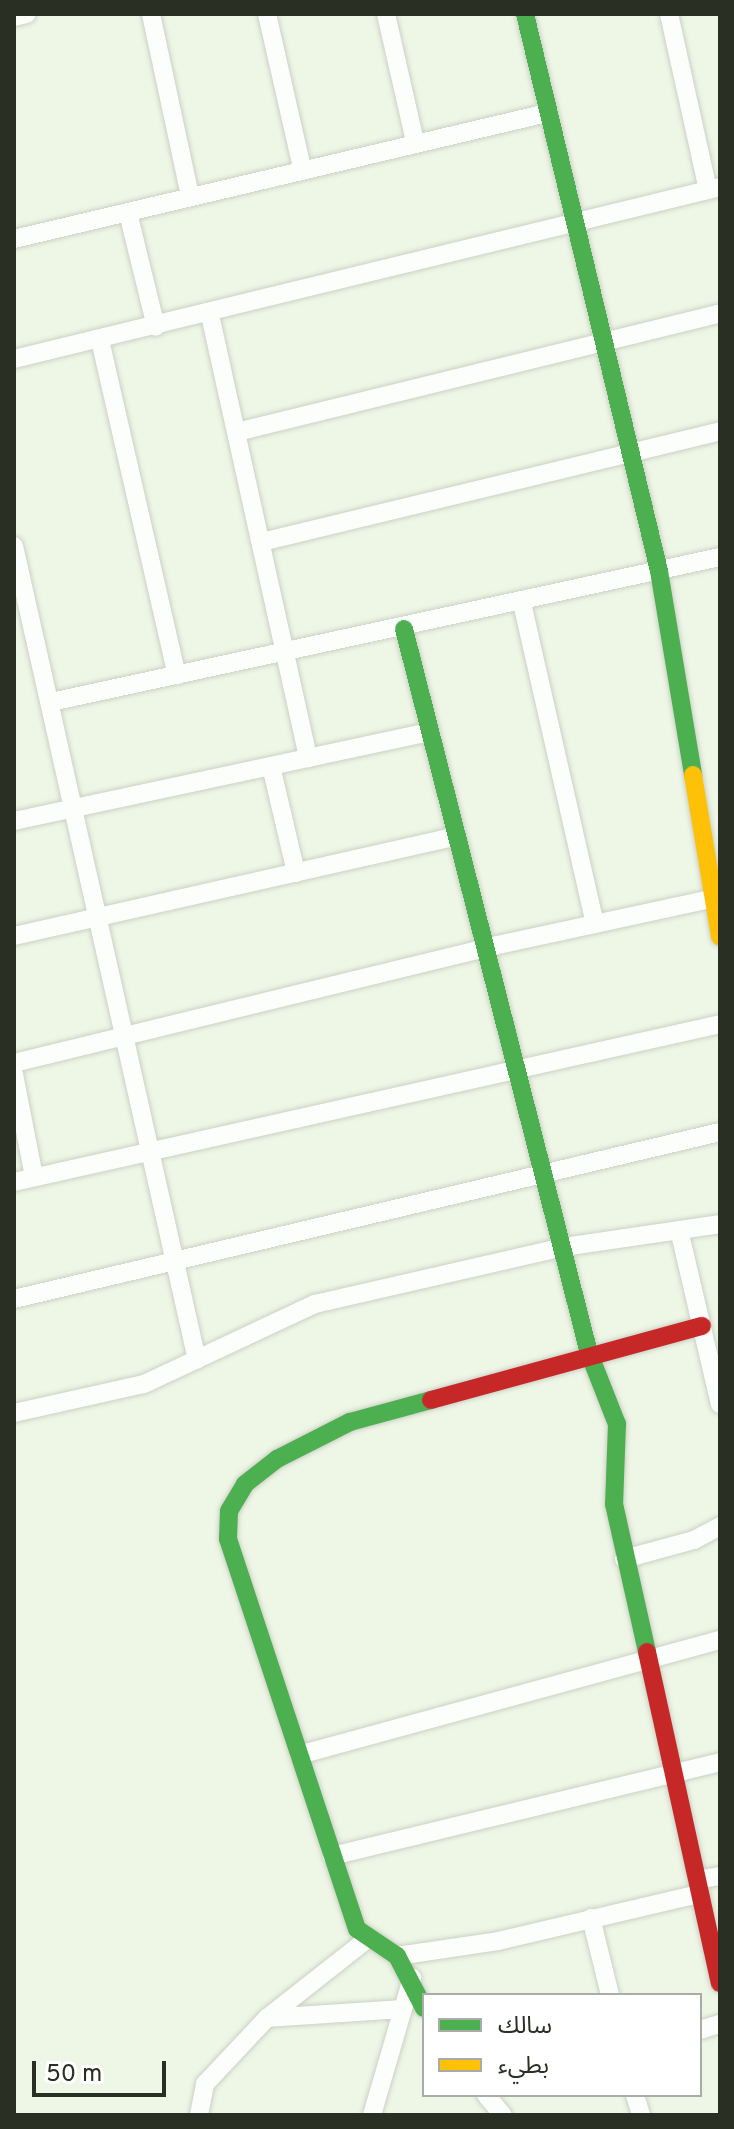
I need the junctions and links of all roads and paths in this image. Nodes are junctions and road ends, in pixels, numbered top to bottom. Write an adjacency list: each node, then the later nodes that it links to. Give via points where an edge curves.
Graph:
1 (27, 14): 7 (street)
2 (151, 14): 12 (street)
3 (267, 14): 10 (street)
4 (386, 14): 9 (street)
5 (525, 14): 8 (street)
6 (669, 14): 11 (street)
7 (14, 17)
8 (547, 113): 9 (street); 14 (street)
9 (415, 142): 10 (street)
10 (302, 168): 12 (street)
11 (714, 189): 14 (street)
12 (190, 196): 13 (street)
13 (128, 213): 15 (street); 18 (street)
14 (574, 224): 17 (street); 20 (street)
15 (14, 239)
16 (720, 313): 20 (street)
17 (210, 315): 18 (street); 23 (street)
18 (156, 327): 19 (street)
19 (100, 340): 21 (street); 33 (street)
20 (603, 341): 23 (street); 24 (street)
21 (14, 359)
22 (720, 431): 24 (street)
23 (237, 432): 25 (street)
24 (632, 453): 25 (street); 28 (street)
25 (262, 542): 32 (street)
26 (14, 546): 29 (street)
27 (720, 557): 28 (street)
28 (659, 571): 30 (street); 42 (street)
29 (19, 590): 34 (street)
30 (522, 603): 31 (street); 44 (street)
31 (404, 629): 32 (street); 35 (street)
32 (288, 651): 33 (street); 36 (street)
33 (177, 675): 34 (street)
34 (51, 702): 38 (street)
35 (429, 732): 36 (street); 40 (street)
36 (308, 758): 37 (street)
37 (271, 766): 38 (street); 41 (street)
38 (76, 809): 39 (street); 43 (street)
39 (14, 821)
40 (455, 837): 41 (street); 47 (street)
41 (296, 873): 43 (street)
42 (716, 898): 44 (street); 46 (street)
43 (101, 916): 45 (street); 49 (street)
44 (595, 924): 47 (street)
45 (14, 936)
46 (720, 937)
47 (484, 948): 49 (street); 51 (street)
48 (720, 1024): 51 (street)
49 (125, 1036): 50 (street); 54 (street)
50 (14, 1063)
51 (514, 1067): 54 (street); 56 (street)
52 (14, 1074): 55 (street)
53 (720, 1132): 56 (street)
54 (149, 1151): 55 (street); 61 (street)
55 (34, 1177): 57 (street)
56 (544, 1177): 60 (street); 61 (street)
57 (14, 1182)
58 (720, 1224): 59 (street)
59 (680, 1234): 60 (street); 63 (street)
60 (563, 1247): 64 (street); 65 (street, via 315,1304)
61 (172, 1262): 62 (street); 65 (street)
62 (14, 1299)
63 (702, 1326): 64 (street); 66 (street)
64 (589, 1353): 69 (street, via 617,1424 614,1504); 72 (street, via 350,1422 277,1459 245,1484 229,1511 228,1539)
65 (197, 1360): 67 (street, via 144,1384)
66 (720, 1404)
67 (14, 1413)
68 (720, 1526): 69 (street, via 694,1540)
69 (624, 1559): 71 (street)
70 (720, 1640): 71 (street)
71 (653, 1659): 72 (street); 74 (street)
72 (299, 1755): 75 (street)
73 (720, 1762): 74 (street)
74 (678, 1775): 75 (street); 77 (street)
75 (332, 1856): 79 (street)
76 (720, 1876): 77 (street)
77 (698, 1887): 78 (street); 82 (street)
78 (591, 1918): 80 (street, via 498,1941); 83 (street)
79 (366, 1940): 80 (street); 86 (street)
80 (397, 1956): 81 (street)
81 (412, 1978): 84 (street); 85 (street)
82 (720, 1983)
83 (610, 1993)
84 (422, 2003)
85 (402, 2009): 86 (street); 89 (street)
86 (267, 2018): 88 (street, via 205,2084)
87 (490, 2097): 90 (street)
88 (199, 2115)
89 (372, 2115)
90 (503, 2115)

